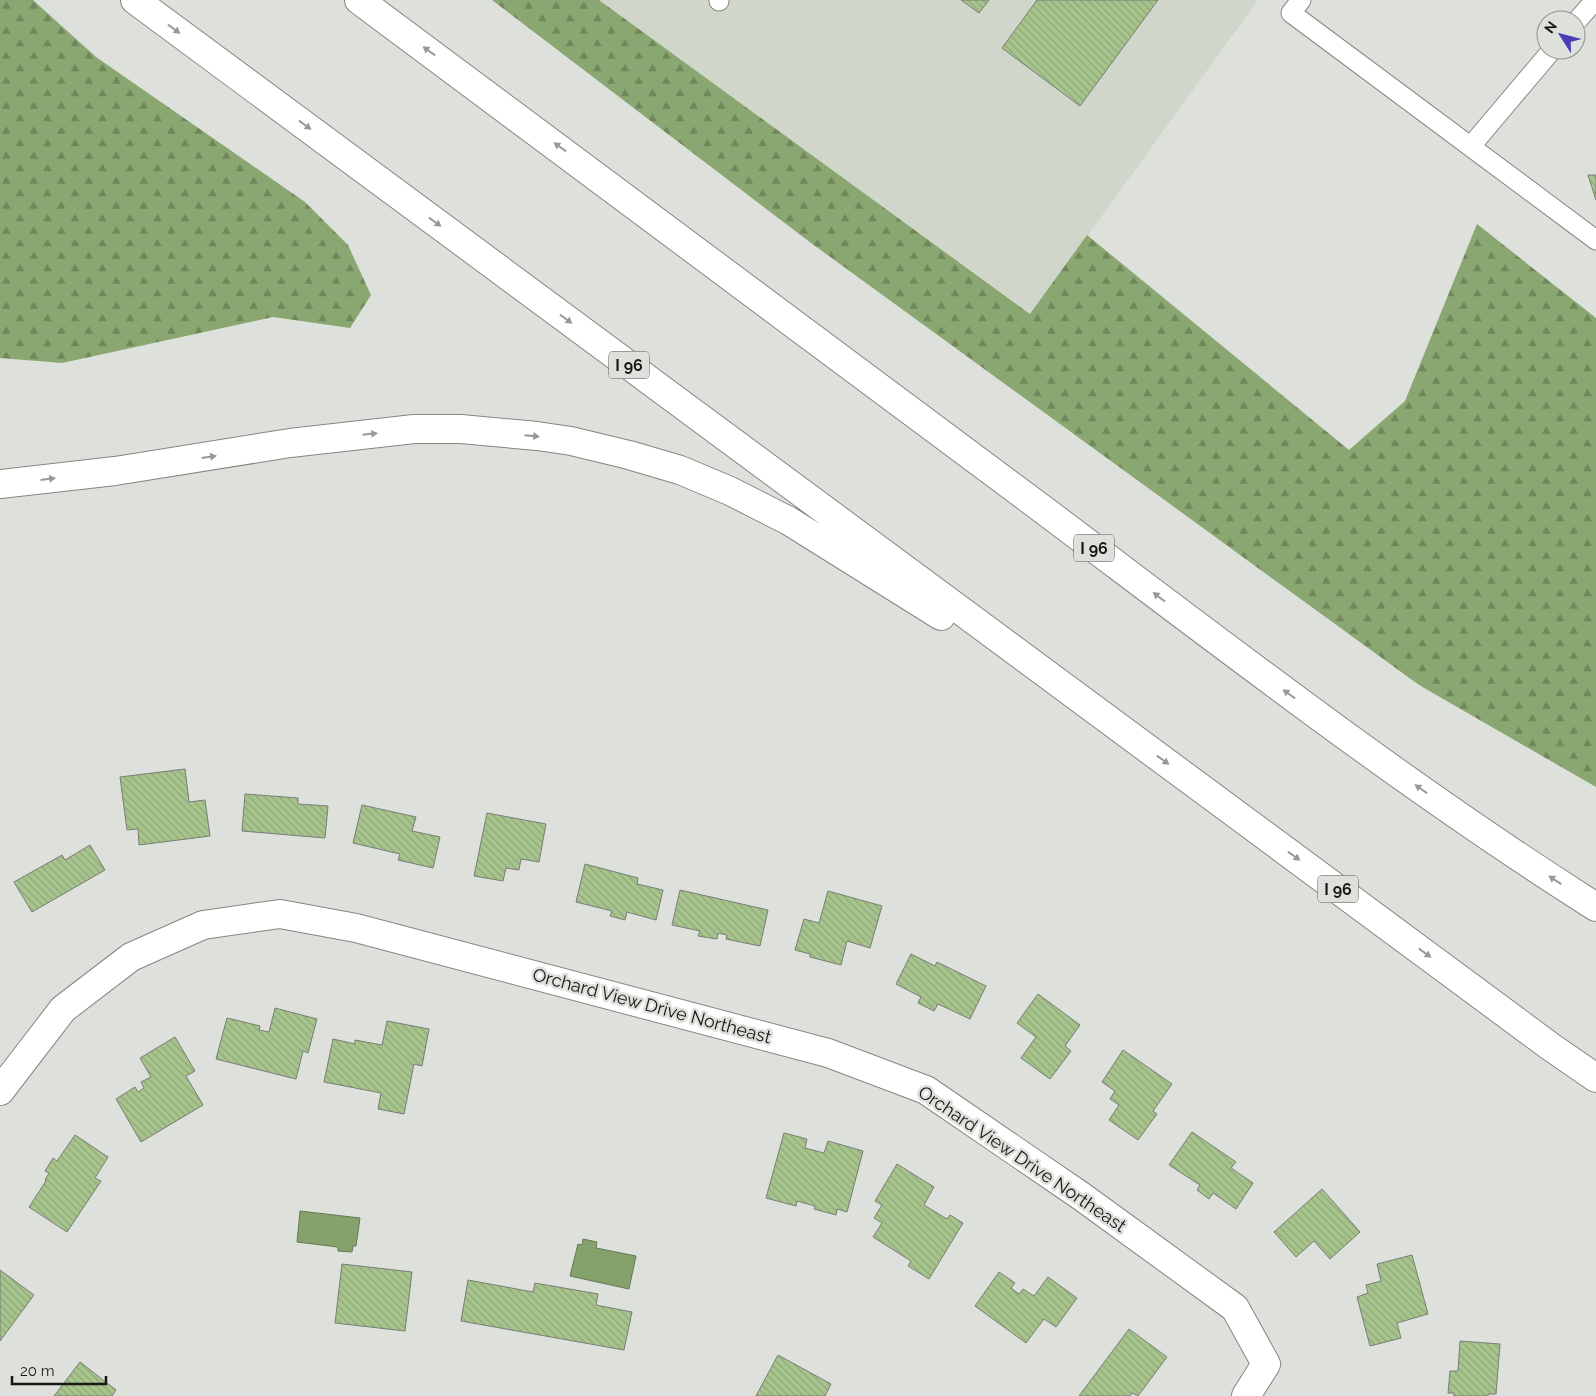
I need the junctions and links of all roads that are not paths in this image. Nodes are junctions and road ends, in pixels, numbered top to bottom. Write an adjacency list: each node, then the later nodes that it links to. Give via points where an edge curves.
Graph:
1 (135, 0): 10 (main road, I 96, one-way to 10)
2 (360, 0): 11 (main road, I 96, one-way to 2, via 1382,762)
3 (1302, 0): 7 (lane, via 1292,14)
4 (1594, 0): 5 (lane)
5 (1586, 10)
6 (1544, 60): 7 (lane)
7 (1471, 146): 8 (lane)
8 (1596, 240)
9 (0, 484): 10 (main road, one-way to 10, via 290,443 414,430 461,429 571,441 680,470 766,508)
10 (1124, 731): 12 (main road, I 96, one-way to 12)
11 (1596, 907)
12 (1551, 1047): 13 (main road, I 96); 14 (main road)
13 (1596, 1078)
14 (1596, 1086)
15 (0, 1091): 16 (main road, Orchard View Drive Northeast, via 63,1009 131,957 203,925 280,914 356,928 828,1053 926,1090 1081,1196 1234,1308 1266,1364)
16 (1246, 1396)

